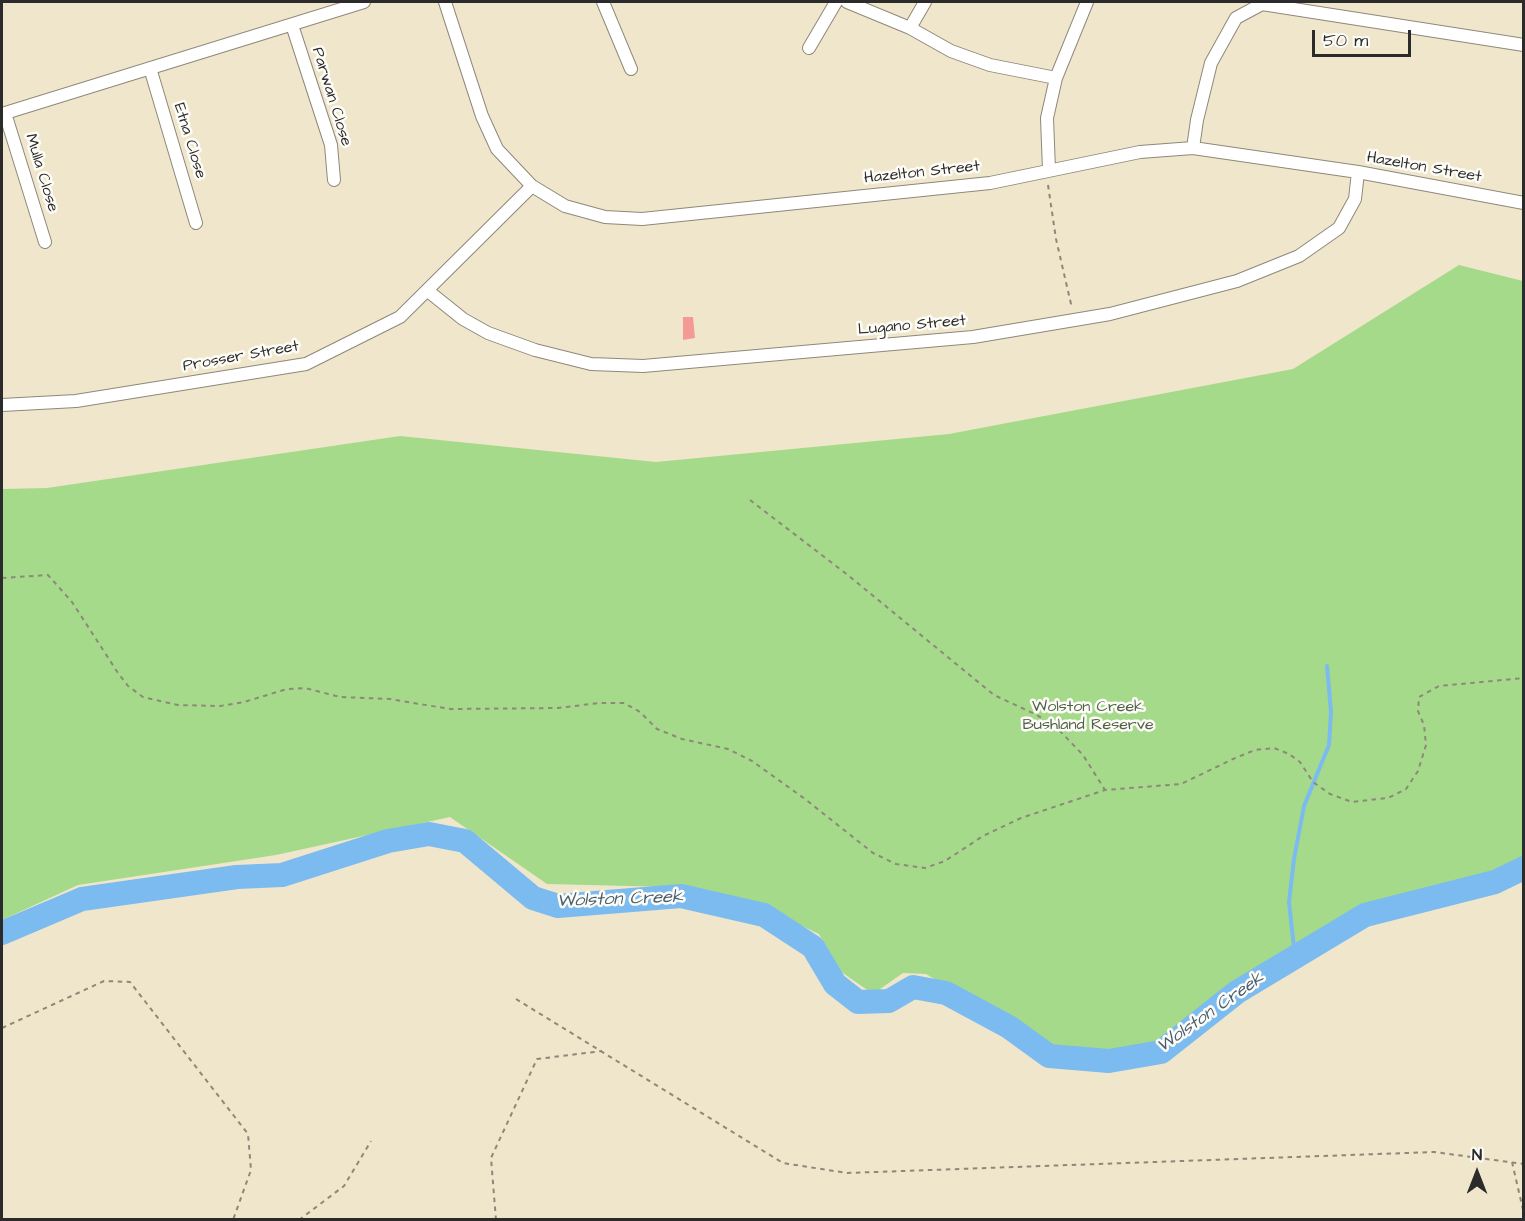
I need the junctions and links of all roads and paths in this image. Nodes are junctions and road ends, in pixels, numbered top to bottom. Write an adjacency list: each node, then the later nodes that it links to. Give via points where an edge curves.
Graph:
1 (364, 2): 8 (street)
2 (444, 2): 20 (street, Hazelton Street, via 482,116 498,149)
3 (603, 2): 13 (street)
4 (836, 2): 11 (street)
5 (847, 2): 9 (street)
6 (925, 2): 9 (street)
7 (1087, 2): 14 (street)
8 (292, 25): 12 (street); 19 (street, Parwan Close, via 331,145)
9 (910, 28): 14 (street, via 951,51 990,65)
10 (1524, 45): 16 (street, via 1262,4 1236,18 1211,63)
11 (808, 48)
12 (150, 68): 15 (street); 22 (street, Etna Close)
13 (631, 69)
14 (1056, 78): 17 (street, via 1047,118)
15 (3, 114): 23 (street, Mulla Close)
16 (1193, 148): 17 (street, Hazelton Street, via 1140,152); 18 (street, Hazelton Street)
17 (1048, 170): 20 (street, Hazelton Street, via 990,183 642,219 605,217 565,206); 25 (path, via 1056,239 1071,304 1066,309)
18 (1358, 172): 21 (street, Hazelton Street); 25 (street, Lugano Street, via 1355,199 1340,228 1299,256 1236,282 1110,314)
19 (334, 180)
20 (532, 186): 24 (street, Prosser Street)
21 (1524, 202)
22 (196, 223)
23 (45, 242)
24 (428, 291): 25 (street, Lugano Street, via 488,333 591,364 643,366 973,337); 26 (street, Prosser Street, via 400,317 306,364 76,401)
25 (1065, 321)
26 (2, 405)
27 (750, 500): 30 (path, via 994,695 1059,730 1083,755)
28 (2, 578): 30 (path, via 48,575 72,602 128,686 142,697 178,705 220,706 305,687 340,698 390,699 450,709 624,703 657,729 728,749 752,761 873,852 896,864 925,868 945,861 983,836 1021,818)
29 (1524, 678): 30 (path, via 1439,686 1419,697 1418,711 1426,745 1418,771 1406,789 1388,798 1352,802 1330,794 1313,782 1299,762 1274,748 1255,750 1181,784)
30 (1105, 790)
31 (516, 999): 33 (path)
32 (2, 1028): 38 (path, via 104,981 130,982 248,1134 251,1170)
33 (602, 1051): 35 (path, via 783,1163 847,1173 1434,1152); 40 (path, via 537,1059 491,1158)
34 (371, 1141): 39 (path, via 344,1186)
35 (1512, 1162): 36 (path); 37 (path)
36 (1524, 1164)
37 (1524, 1214)
38 (233, 1220)
39 (299, 1220)
40 (496, 1220)

